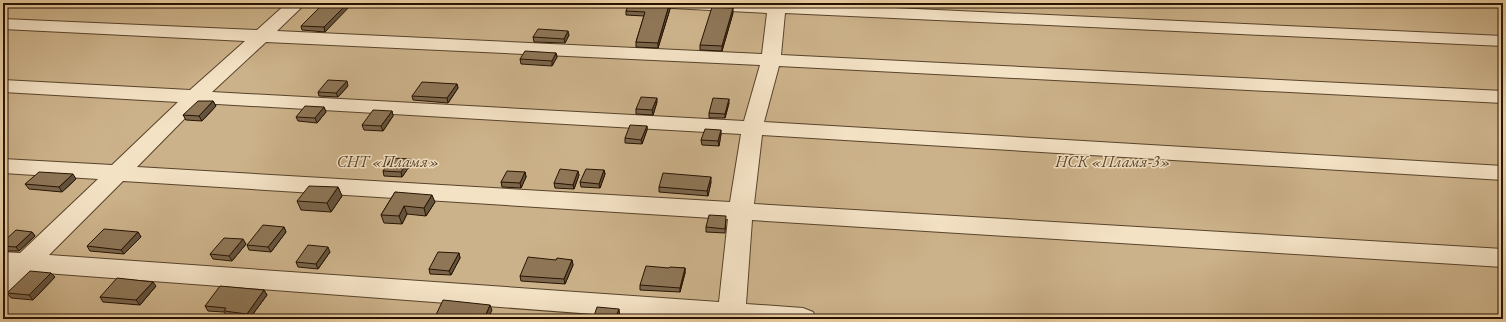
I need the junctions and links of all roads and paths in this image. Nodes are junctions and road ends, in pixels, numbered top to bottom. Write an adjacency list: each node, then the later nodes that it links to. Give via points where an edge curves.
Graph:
1 (297, 3): 5 (street)
2 (672, 3): 3 (street)
3 (777, 5): 6 (street); 7 (street)
4 (3, 24): 5 (street)
5 (261, 37): 7 (street); 9 (street)
6 (1503, 41)
7 (771, 60): 10 (street); 11 (street)
8 (3, 86): 9 (street)
9 (196, 96): 11 (street); 13 (street)
10 (1503, 97)
11 (752, 128): 14 (street); 15 (street)
12 (3, 166): 13 (street)
13 (118, 173): 15 (street); 17 (street)
14 (1503, 173)
15 (741, 211): 16 (street); 19 (street)
16 (1503, 258)
17 (14, 262): 18 (street); 19 (street)
18 (3, 286)
19 (732, 316): 20 (street)
20 (803, 319)

